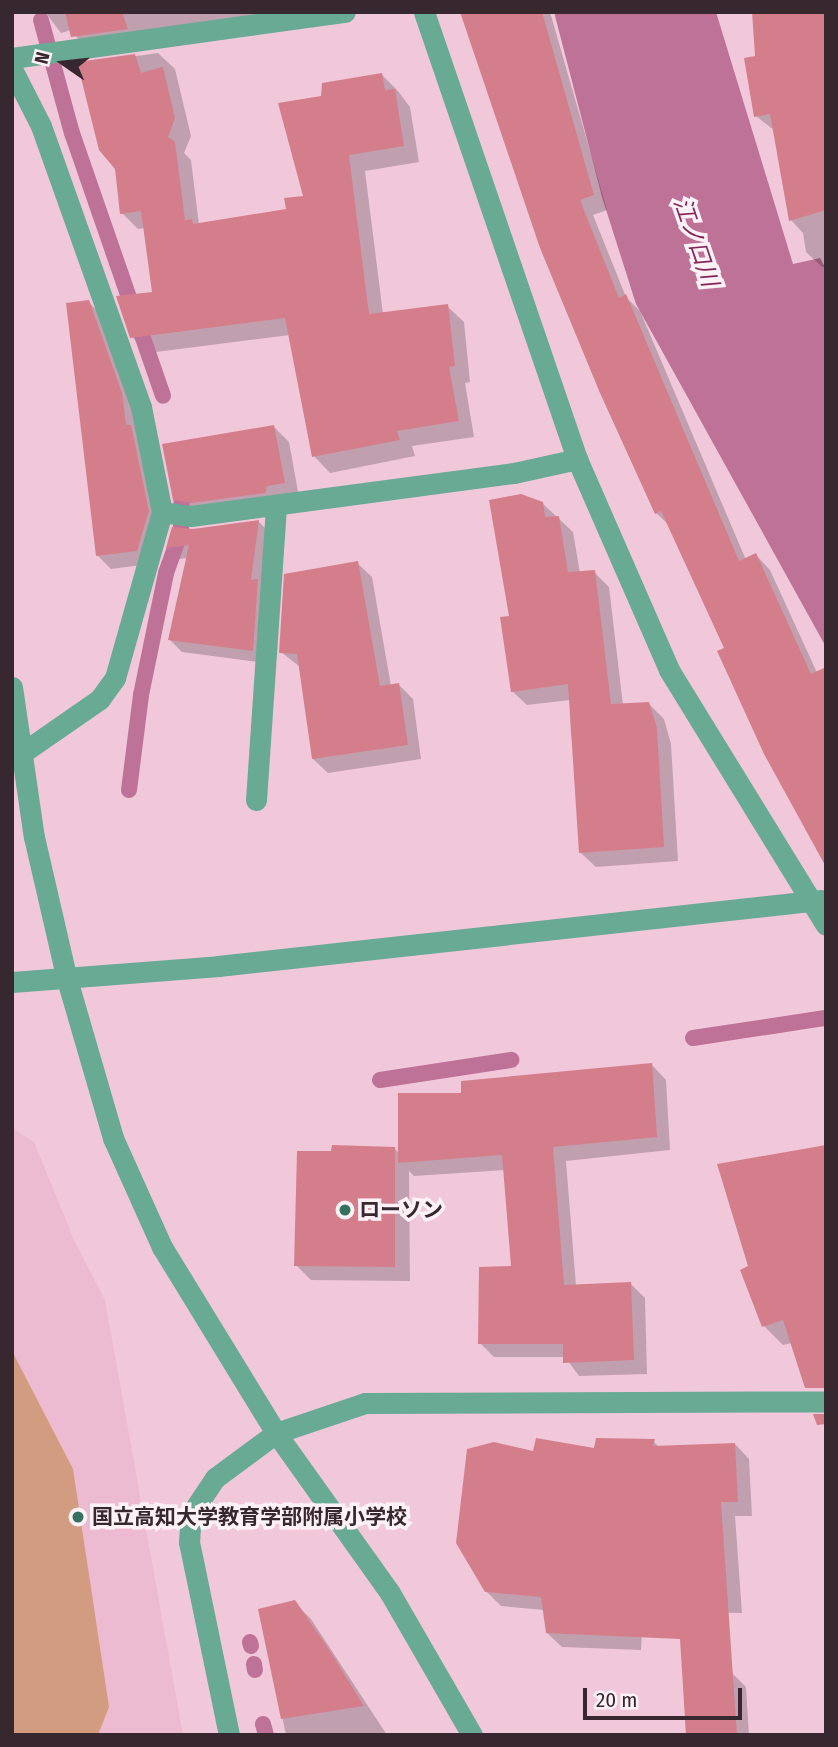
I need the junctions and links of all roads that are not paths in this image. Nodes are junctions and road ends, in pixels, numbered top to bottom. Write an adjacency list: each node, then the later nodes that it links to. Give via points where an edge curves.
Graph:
1 (345, 12): 3 (street)
2 (424, 12): 4 (street)
3 (15, 61): 6 (street, via 141,407)
4 (577, 459): 5 (street, via 514,473); 10 (street, via 669,670)
5 (276, 505): 6 (street, via 191,516); 9 (street)
6 (162, 512): 8 (street, via 115,678 100,699)
7 (12, 687): 8 (street)
8 (22, 753): 12 (street, via 34,837)
9 (256, 800)
10 (819, 901): 11 (street); 12 (street, via 218,966)
11 (826, 925)
12 (66, 976): 13 (street); 15 (street, via 113,1138 162,1247)
13 (12, 982)
14 (826, 1401): 15 (street, via 365,1403)
15 (276, 1433): 16 (street, via 215,1478 191,1514 189,1542); 17 (street, via 390,1593)
16 (229, 1735)
17 (472, 1735)

